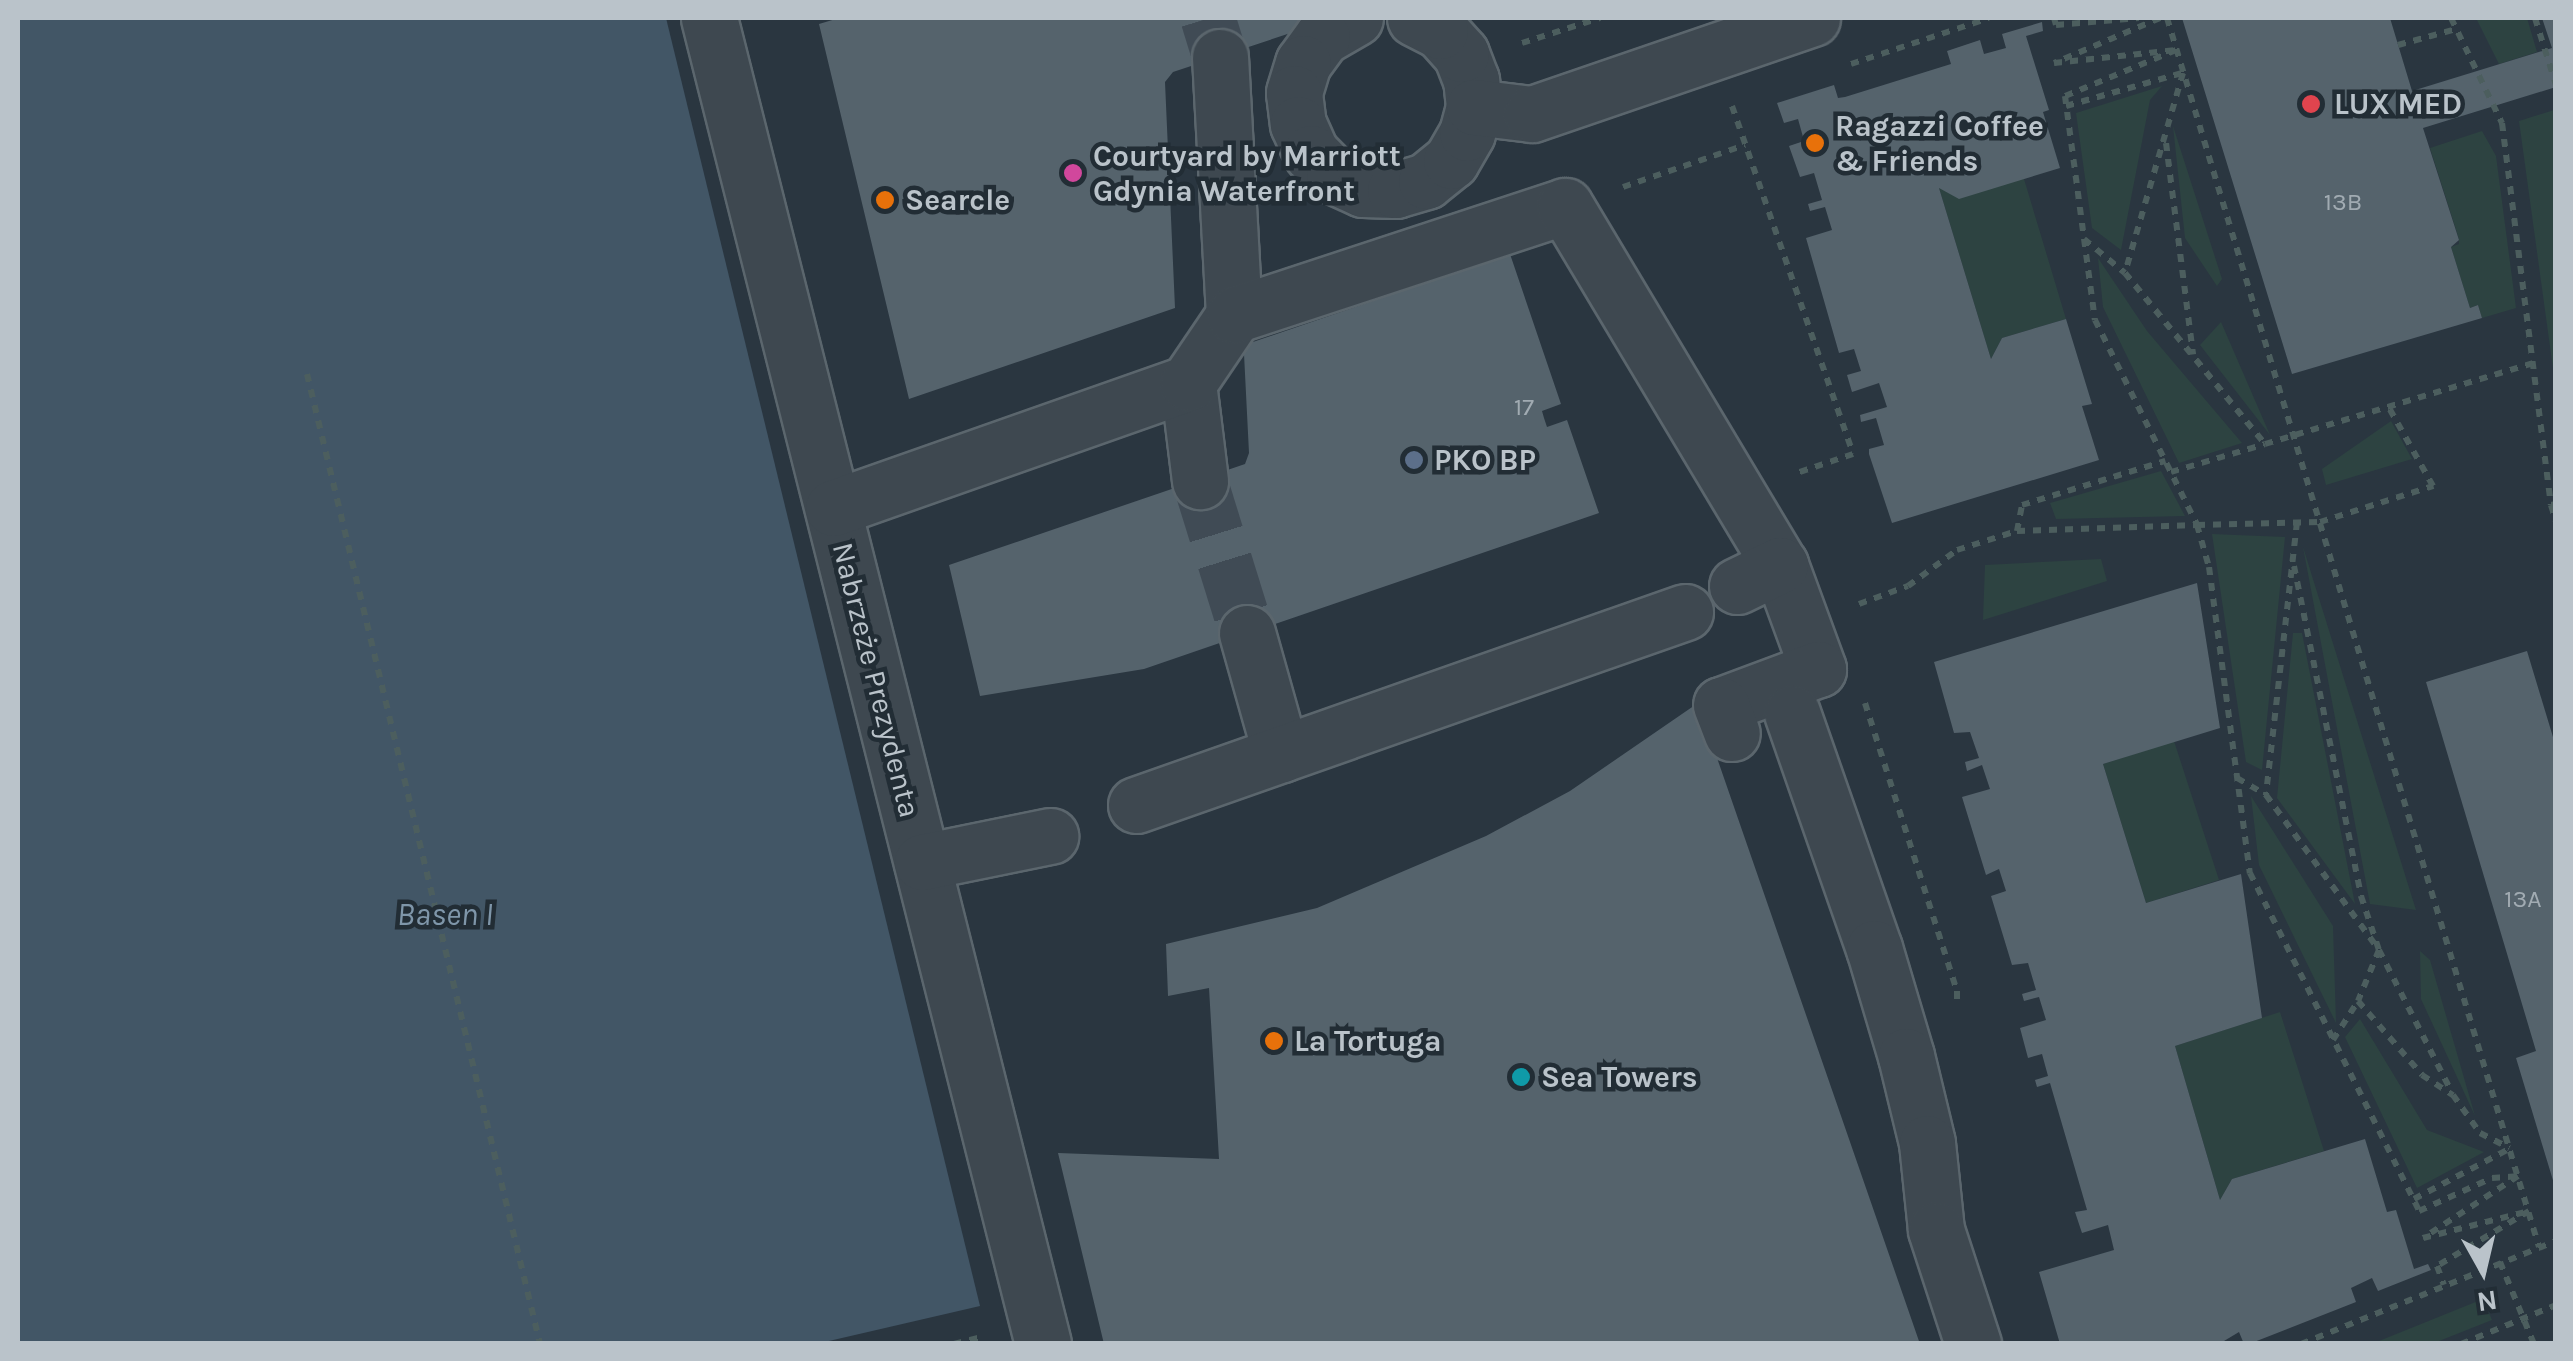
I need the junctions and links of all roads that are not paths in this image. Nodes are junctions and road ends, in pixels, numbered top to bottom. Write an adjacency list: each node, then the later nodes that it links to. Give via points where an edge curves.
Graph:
1 (709, 18): 11 (street, Nabrzeże Prezydenta)
2 (1355, 18): 7 (street, via 1322,37 1303,63 1294,93 1311,153 1334,176 1363,188 1396,190 1426,181 1451,161)
3 (1416, 18): 5 (street)
4 (1812, 18): 7 (street, via 1532,114)
5 (1484, 40): 7 (street, via 1471,80)
6 (1220, 58): 8 (street)
7 (1474, 107)
8 (1234, 316): 9 (street); 15 (street, via 1565,206 1739,494 1758,575 1818,669 1721,705)
9 (1188, 382): 10 (street); 11 (street)
10 (1200, 481)
11 (833, 508): 19 (street, Nabrzeże Prezydenta)
12 (1685, 612): 16 (street)
13 (1247, 633): 16 (street)
14 (1792, 713): 21 (street, via 1906,1056 1936,1230)
15 (1732, 733)
16 (1281, 754): 17 (street)
17 (1136, 805)
18 (1050, 836): 19 (street)
19 (922, 862): 20 (street, Nabrzeże Prezydenta)
20 (1044, 1344)
21 (1973, 1344)

